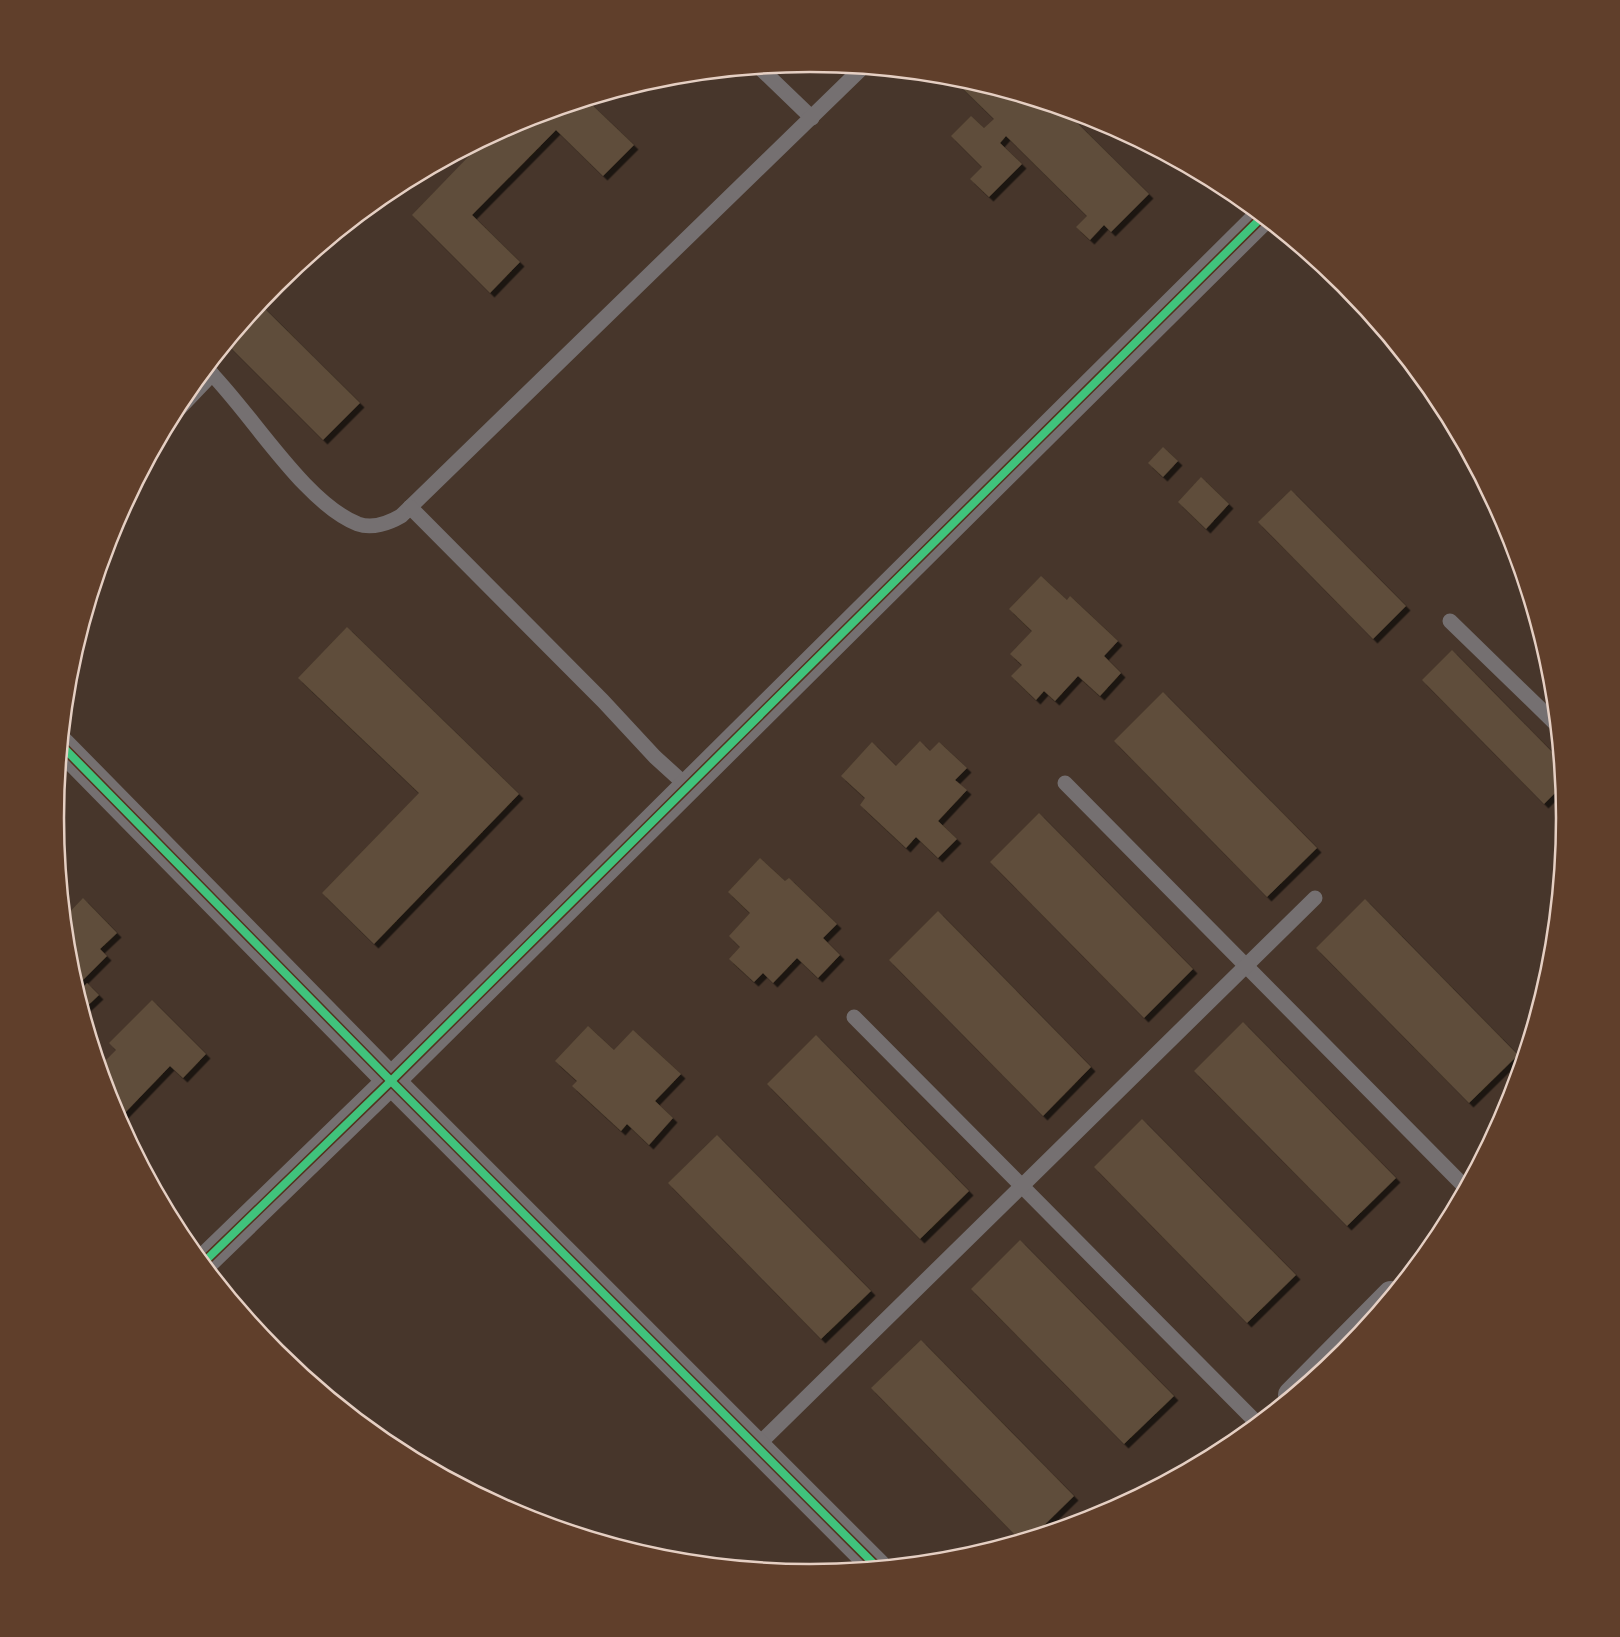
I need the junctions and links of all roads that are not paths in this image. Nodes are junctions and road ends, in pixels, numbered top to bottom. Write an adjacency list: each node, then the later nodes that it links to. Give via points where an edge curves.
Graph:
1 (766, 74): 3 (lane)
2 (855, 74): 3 (lane)
3 (812, 118): 6 (lane)
4 (1258, 221): 11 (street)
5 (211, 374): 6 (lane, via 324,505 359,524 385,524)
6 (410, 507): 11 (lane, via 603,701 655,758)
7 (1450, 621): 8 (lane)
8 (1549, 718)
9 (67, 751): 15 (street)
10 (1065, 783): 13 (lane)
11 (688, 786): 15 (street)
12 (1315, 898): 13 (lane)
13 (1248, 966): 16 (lane); 17 (lane)
14 (854, 1017): 17 (lane)
15 (391, 1081): 18 (street); 20 (street)
16 (1461, 1183)
17 (1021, 1187): 19 (lane); 20 (lane)
18 (208, 1258)
19 (1253, 1419)
20 (757, 1446): 21 (street)
21 (872, 1562)

